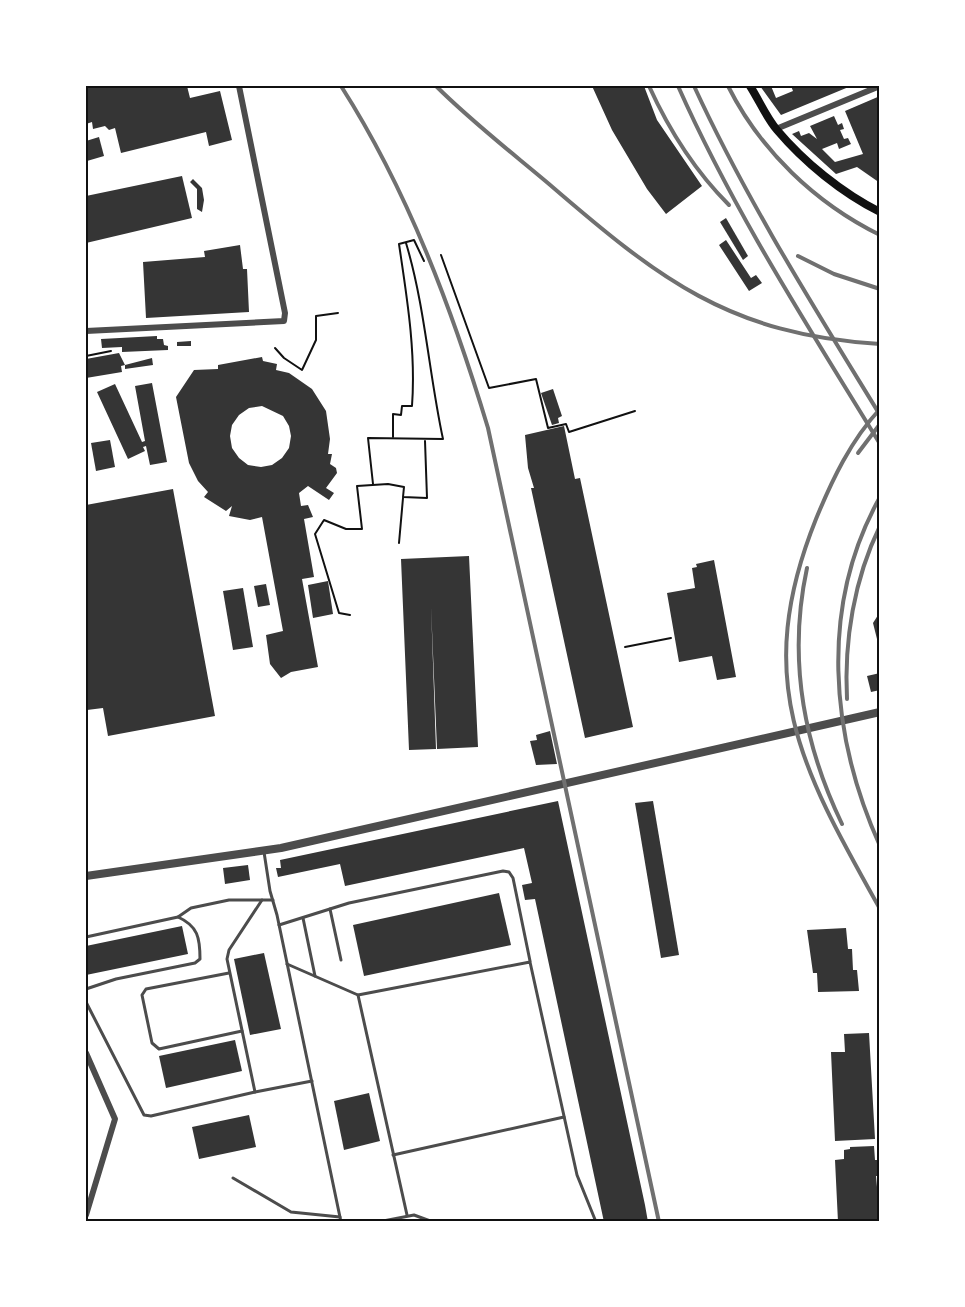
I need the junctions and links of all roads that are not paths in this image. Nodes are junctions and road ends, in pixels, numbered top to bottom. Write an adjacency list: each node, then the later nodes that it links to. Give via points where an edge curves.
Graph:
1 (239, 86): 6 (street, via 284,321)
2 (750, 86): 4 (main road)
3 (879, 86): 4 (street)
4 (777, 129): 5 (main road, via 817,169)
5 (879, 212)
6 (86, 331)
7 (876, 713): 8 (street)
8 (264, 850): 9 (street); 11 (lane)
9 (86, 876)
10 (262, 900): 11 (lane); 13 (lane, via 241,898 191,908); 20 (lane, via 229,950)
11 (273, 900): 15 (lane)
12 (330, 909): 14 (lane); 17 (lane); 18 (lane, via 509,872)
13 (178, 917): 16 (lane); 22 (lane, via 196,930 200,959 195,963)
14 (303, 918): 15 (lane); 21 (lane)
15 (279, 925): 19 (lane)
16 (86, 937)
17 (341, 960)
18 (530, 962): 23 (lane); 29 (lane)
19 (287, 964): 21 (lane); 27 (lane)
20 (230, 972): 25 (lane); 25 (lane, via 146,989 142,995 152,1043 159,1049)
21 (315, 976): 23 (lane)
22 (86, 989)
23 (358, 995): 30 (lane)
24 (86, 1002): 28 (lane, via 144,1115)
25 (242, 1031): 28 (lane)
26 (86, 1053): 32 (street, via 115,1119)
27 (312, 1081): 28 (lane); 34 (lane)
28 (255, 1092)
29 (564, 1117): 30 (lane); 37 (lane, via 577,1175)
30 (393, 1155): 33 (lane)
31 (233, 1178): 34 (lane, via 291,1212)
32 (86, 1215)
33 (407, 1215): 35 (lane); 36 (lane)
34 (341, 1219)
35 (378, 1221)
36 (433, 1221)
37 (596, 1221)

